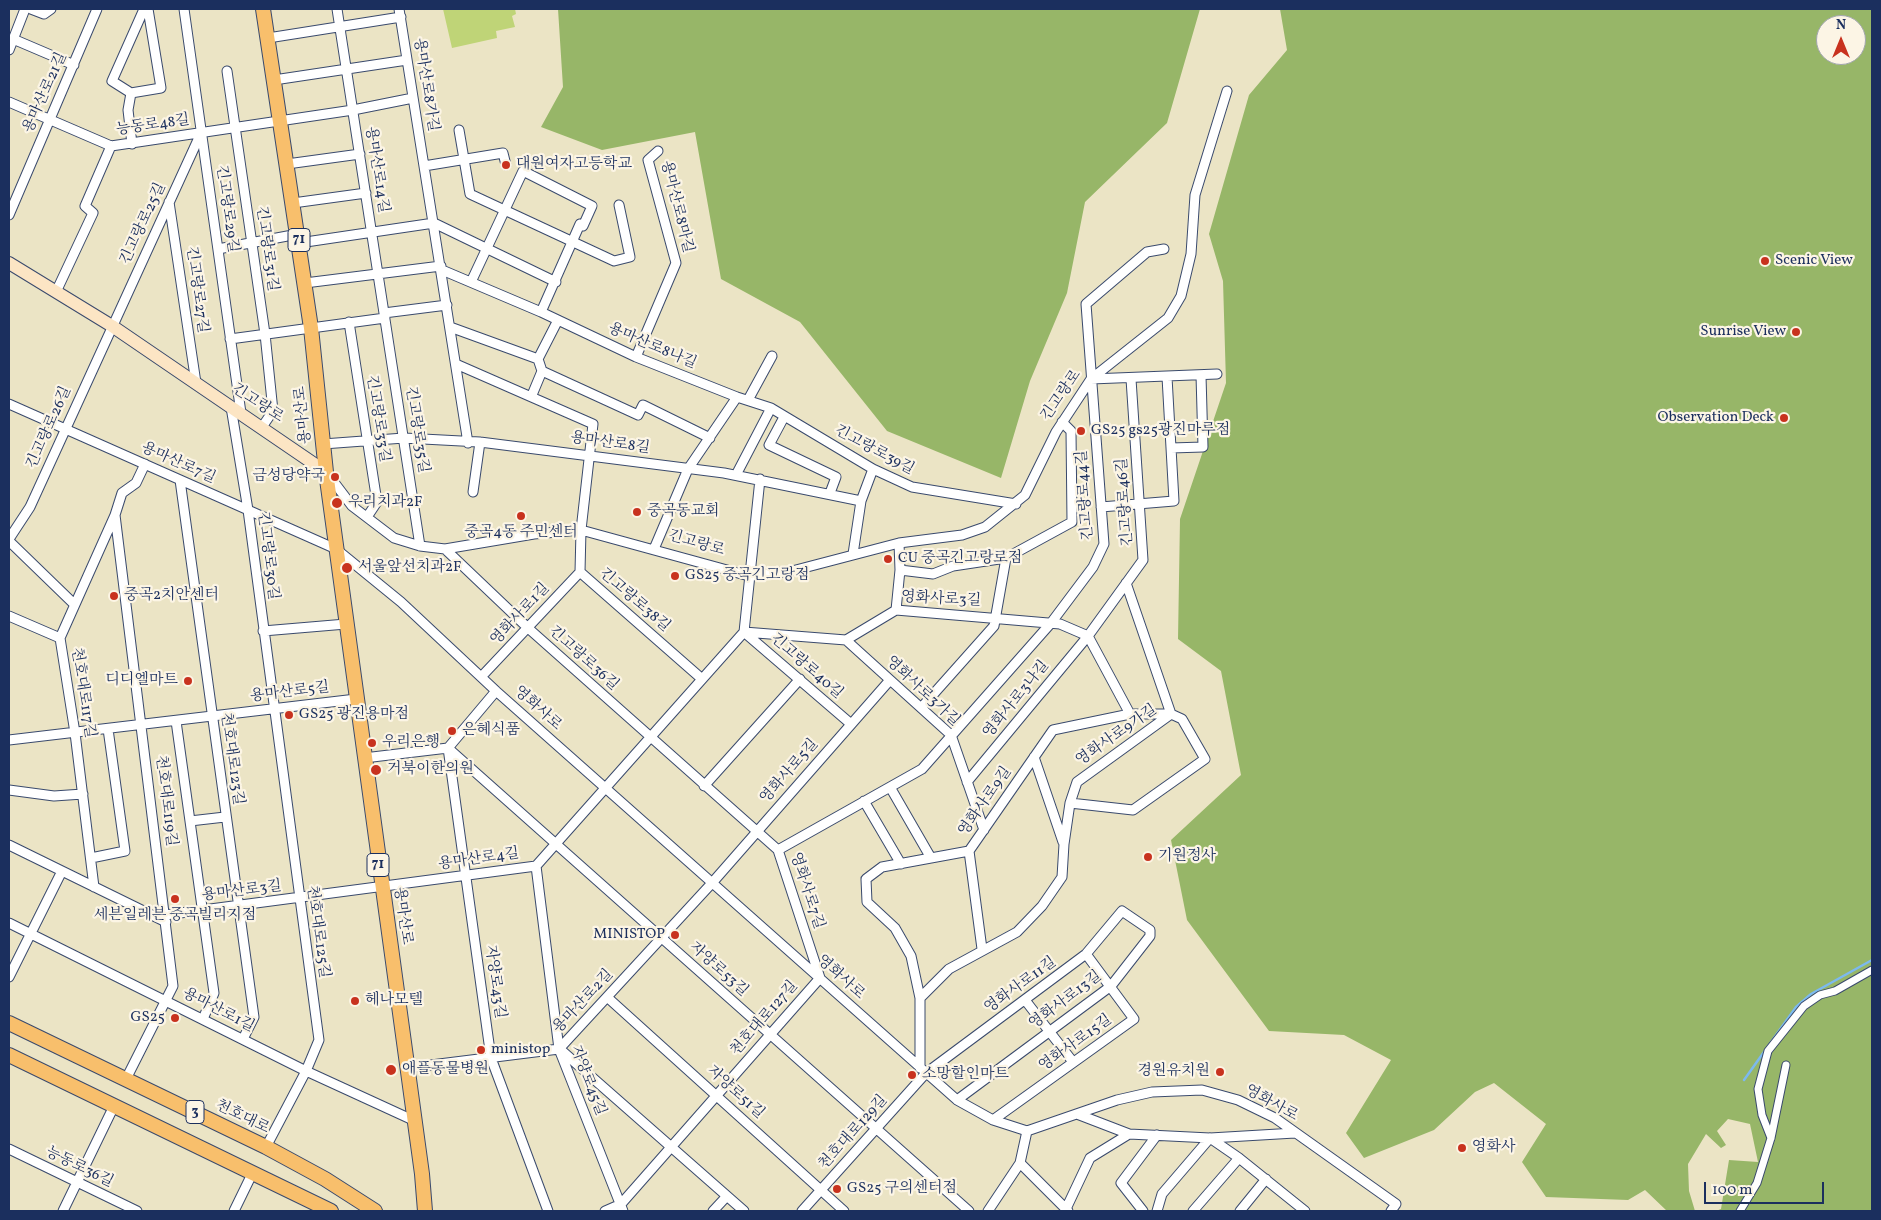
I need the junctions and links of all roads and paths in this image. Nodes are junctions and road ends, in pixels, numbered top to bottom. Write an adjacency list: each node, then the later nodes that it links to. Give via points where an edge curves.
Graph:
1 (26, 9): 13 (street)
2 (31, 9): 9 (street, via 44,14)
3 (97, 9): 16 (street, 용마산로21길)
4 (144, 9): 21 (street, via 112,81)
5 (148, 9): 21 (street, via 161,88)
6 (184, 9): 29 (street, 긴고랑로29길)
7 (263, 9): 12 (main road, 용마산로 / 71)
8 (337, 9): 11 (street, 용마산로14길)
9 (50, 10)
10 (400, 13): 11 (street); 15 (street, 용마산로8가길)
11 (340, 28): 12 (street); 17 (street, 용마산로14길)
12 (268, 38): 19 (main road, 용마산로 / 71)
13 (13, 40): 14 (street); 16 (street)
14 (9, 50)
15 (407, 60): 17 (street); 22 (street, 용마산로8가길)
16 (74, 65): 25 (street, 용마산로21길)
17 (347, 70): 19 (street); 24 (street, 용마산로14길)
18 (227, 71): 27 (street, 긴고랑로31길)
19 (274, 80): 26 (main road, 용마산로 / 71)
20 (1227, 91): 77 (street, 긴고랑로, via 1194,195 1191,254 1181,296 1168,318)
21 (131, 94): 30 (street, via 128,110)
22 (413, 98): 24 (street, 능동로48길); 37 (street, 용마산로8가길)
23 (9, 102): 25 (street, 능동로48길)
24 (353, 110): 26 (street, 능동로48길); 33 (street, 용마산로14길)
25 (49, 120): 31 (street, 능동로48길); 43 (street, 용마산로21길)
26 (280, 120): 27 (street, 능동로48길); 35 (main road, 용마산로 / 71)
27 (234, 127): 29 (street, 능동로48길); 48 (street, 긴고랑로31길)
28 (459, 130): 34 (street)
29 (200, 133): 30 (street, 능동로48길); 39 (street, 긴고랑로25길); 49 (street, 긴고랑로29길)
30 (132, 144): 31 (street, 능동로48길)
31 (110, 146): 58 (street, via 85,207 93,213)
32 (658, 151): 70 (street, 용마산로8마길, via 648,160 676,263)
33 (360, 154): 35 (street); 38 (street, 용마산로14길)
34 (464, 159): 36 (street, via 503,153); 37 (street); 42 (street, via 470,194)
35 (287, 164): 40 (main road, 용마산로 / 71)
36 (506, 165)
37 (424, 166): 44 (street, 용마산로8가길)
38 (366, 193): 40 (street); 45 (street, 용마산로14길)
39 (169, 202): 64 (street, 긴고랑로25길); 79 (street, 긴고랑로27길)
40 (293, 203): 46 (main road, 용마산로 / 71)
41 (619, 204): 47 (street, via 630,258 614,261)
42 (505, 211): 47 (street); 47 (street, via 523,172 592,206); 51 (street)
43 (9, 215)
44 (434, 223): 45 (street, 용마산로14길); 51 (street); 53 (street, 용마산로8가길)
45 (372, 234): 46 (street, 용마산로14길); 54 (street, 긴고랑로35길)
46 (299, 238): 48 (street, 용마산로14길); 55 (main road, 용마산로 / 71)
47 (572, 242): 57 (street)
48 (251, 243): 49 (street, 용마산로14길); 67 (street, 긴고랑로31길)
49 (218, 249): 68 (street, 긴고랑로29길)
50 (1164, 249): 77 (street, 긴고랑로44길, via 1147,252 1086,304)
51 (488, 250): 56 (street); 57 (street)
52 (9, 263): 58 (main road, 긴고랑로)
53 (442, 268): 54 (street); 56 (street, 용마산로8나길); 59 (street, 용마산로8가길)
54 (378, 274): 55 (street); 61 (street, 긴고랑로35길)
55 (305, 282): 66 (main road, 용마산로 / 71)
56 (471, 282): 60 (street, 용마산로8나길)
57 (556, 282): 60 (street)
58 (56, 292): 64 (main road, 긴고랑로)
59 (447, 305): 61 (street); 65 (street, 용마산로8가길)
60 (541, 312): 62 (street, 용마산로8나길)
61 (385, 316): 63 (street); 90 (street, 긴고랑로35길)
62 (558, 320): 70 (street, 용마산로8나길); 71 (street)
63 (349, 322): 66 (street); 92 (street, 긴고랑로33길)
64 (112, 326): 79 (main road, 긴고랑로); 89 (street, 긴고랑로26길)
65 (450, 327): 71 (street); 72 (street, 용마산로8가길)
66 (311, 328): 67 (street); 95 (main road, 용마산로 / 71)
67 (265, 334): 68 (street); 88 (street, 긴고랑로31길, via 273,411)
68 (230, 339): 85 (street, 긴고랑로29길)
69 (772, 356): 82 (street)
70 (636, 357): 81 (street, 용마산로8나길)
71 (538, 359): 73 (street)
72 (456, 364): 80 (street); 93 (street, 용마산로8가길)
73 (542, 370): 80 (street); 91 (street, via 638,415 643,405)
74 (1217, 374): 75 (street)
75 (1201, 375): 76 (street); 96 (street, via 1203,447)
76 (1167, 377): 78 (street); 96 (street)
77 (1091, 379): 78 (street); 87 (street, 긴고랑로); 110 (street, 긴고랑로44길)
78 (1131, 379): 109 (street, 긴고랑로46길)
79 (196, 383): 85 (main road, 긴고랑로)
80 (532, 395): 97 (street, 긴고랑로38길, via 593,424)
81 (737, 397): 82 (street, 긴고랑로39길); 91 (street)
82 (748, 400): 84 (street, 긴고랑로39길)
83 (9, 405): 89 (street, 용마산로7길)
84 (770, 408): 86 (street, 긴고랑로39길); 102 (street)
85 (236, 410): 88 (main road, 긴고랑로); 111 (street, 긴고랑로30길)
86 (784, 417): 100 (street, 긴고랑로39길); 106 (street, via 770,445 836,477)
87 (1062, 422): 108 (street, 긴고랑로, via 1025,495); 122 (street, via 1071,431 1072,522)
88 (262, 427): 101 (main road, 긴고랑로)
89 (65, 429): 98 (street, 용마산로7길); 115 (street, 긴고랑로26길, via 30,507)
90 (404, 438): 92 (street, 용마산로8길); 93 (street, 용마산로8길); 117 (street, 긴고랑로35길)
91 (710, 438): 99 (street)
92 (366, 441): 95 (street, 용마산로8길); 113 (street, 긴고랑로33길, via 376,502)
93 (468, 442): 94 (street, 용마산로8길)
94 (480, 442): 97 (street, 용마산로8길); 105 (street)
95 (323, 444): 101 (main road, 용마산로 / 71)
96 (1171, 448): 109 (street, via 1174,502)
97 (590, 455): 99 (street, 용마산로8길); 114 (street, 긴고랑로38길)
98 (145, 464): 104 (street, 용마산로7길); 112 (street, 천호대로117길, via 136,483 122,493)
99 (688, 469): 102 (street, 용마산로8길); 120 (street)
100 (873, 469): 107 (street); 108 (street, 긴고랑로39길, via 912,487)
101 (326, 472): 113 (street, 긴고랑로, via 352,506); 118 (main road, 용마산로 / 71)
102 (736, 475): 103 (street, 용마산로8길)
103 (760, 479): 106 (street, 용마산로8길); 125 (street)
104 (180, 480): 111 (street, 용마산로7길); 149 (street, 천호대로123길)
105 (473, 492)
106 (830, 493): 107 (street, 용마산로8길)
107 (861, 501): 121 (street)
108 (1016, 504): 116 (street, 긴고랑로, via 985,528 962,536)
109 (1140, 504): 110 (street); 126 (street, 긴고랑로46길, via 1143,560)
110 (1101, 507): 131 (street, 긴고랑로44길, via 1104,544 1093,567)
111 (248, 510): 118 (street, 용마산로7길); 134 (street, 긴고랑로30길)
112 (115, 515): 127 (street, 천호대로117길); 152 (street, 천호대로119길)
113 (367, 517): 117 (street, 긴고랑로, via 394,538)
114 (581, 530): 119 (street, 긴고랑로, via 534,534); 120 (street, 긴고랑로); 124 (street, 긴고랑로38길)
115 (9, 540): 127 (street, 긴고랑로26길)
116 (899, 543): 121 (street, 긴고랑로); 123 (street)
117 (420, 546): 119 (street, 긴고랑로)
118 (336, 549): 132 (main road, 용마산로 / 71); 139 (street, 영화사로, via 401,602)
119 (445, 549): 133 (street, 긴고랑로36길)
120 (654, 549): 125 (street, 긴고랑로)
121 (853, 554): 125 (street, 긴고랑로, via 792,571)
122 (1006, 558): 123 (street, via 952,566 933,574); 130 (street, 영화사로3길)
123 (900, 570): 128 (street)
124 (580, 572): 133 (street, 영화사로1길); 140 (street, 긴고랑로38길)
125 (749, 576): 135 (street)
126 (1126, 583): 136 (street, 긴고랑로46길); 148 (street)
127 (74, 604): 137 (street, 천호대로117길)
128 (896, 610): 130 (street, 영화사로3길); 138 (street, 영화사로3길)
129 (9, 616): 137 (street)
130 (996, 617): 131 (street, 영화사로3길); 145 (street, 영화사로3길, via 994,626)
131 (1051, 623): 136 (street, 영화사로3길); 155 (street, 영화사로7길)
132 (346, 624): 134 (street); 144 (main road, 용마산로 / 71)
133 (528, 628): 139 (street, 영화사로1길); 156 (street, 긴고랑로36길)
134 (263, 631): 146 (street, 긴고랑로30길)
135 (744, 632): 138 (street); 140 (street); 141 (street, 긴고랑로40길)
136 (1088, 636): 147 (street); 161 (street, 영화사로3나길)
137 (60, 638): 154 (street, 천호대로117길)
138 (846, 640): 142 (street, 영화사로3가길)
139 (482, 676): 143 (street, 영화사로)
140 (702, 679): 156 (street)
141 (800, 679): 151 (street, 긴고랑로40길); 162 (street)
142 (890, 680): 145 (street, 영화사로3가길); 151 (street, 영화사로5길)
143 (496, 691): 158 (street); 164 (street, 영화사로)
144 (356, 699): 146 (street, 용마산로5길); 160 (main road, 용마산로 / 71)
145 (921, 708): 155 (street, 영화사로3가길)
146 (273, 709): 149 (street, 용마산로5길); 187 (street, 천호대로125길)
147 (1130, 714): 148 (street, 영화사로9길); 159 (street, 영화사로9길, via 1053,730)
148 (1172, 714): 168 (street, 영화사로9가길, via 1077,782); 168 (street, via 1182,719 1206,759 1133,810)
149 (212, 716): 150 (street, 용마산로5길); 169 (street, 천호대로123길)
150 (176, 721): 152 (street, 용마산로5길); 170 (street)
151 (851, 724): 172 (street, 영화사로5길)
152 (141, 725): 153 (street, 용마산로5길); 191 (street, 천호대로119길)
153 (108, 729): 154 (street, 용마산로5길); 178 (street, via 125,851)
154 (75, 733): 157 (street, 용마산로5길); 166 (street, 천호대로117길)
155 (950, 735): 161 (street, 영화사로3가길); 163 (street, 영화사로7길, via 922,768)
156 (649, 738): 162 (street, 긴고랑로36길); 164 (street)
157 (9, 740)
158 (448, 748): 160 (street); 173 (street, 자양로53길); 183 (street, 자양로43길)
159 (1034, 757): 171 (street, 영화사로9길); 174 (street, 영화사로9길)
160 (364, 758): 186 (main road, 용마산로 / 71)
161 (967, 782): 171 (street, 영화사로3가길)
162 (704, 786): 172 (street, 긴고랑로36길)
163 (890, 787): 167 (street, 영화사로7길); 179 (street)
164 (606, 788): 173 (street, 용마산로4길); 184 (street, 영화사로)
165 (9, 790): 166 (street, via 54,796)
166 (83, 794): 178 (street, 천호대로117길)
167 (864, 801): 176 (street, 영화사로7길); 180 (street)
168 (1070, 803): 174 (street, 영화사로9가길)
169 (225, 817): 170 (street); 188 (street, 천호대로123길)
170 (190, 821): 189 (street)
171 (984, 830): 177 (street, 영화사로9길)
172 (757, 832): 176 (street, 긴고랑로36길); 184 (street, 영화사로5길)
173 (556, 844): 181 (street, 용마산로4길); 194 (street, 자양로53길)
174 (1064, 844): 195 (street, 영화사로9가길, via 1062,877 1042,906 1016,932)
175 (9, 845): 182 (street)
176 (778, 850): 199 (street, 영화사로7길)
177 (969, 851): 179 (street, 영화사로9길); 195 (street)
178 (91, 858): 185 (street, 천호대로117길)
179 (931, 858): 180 (street, 영화사로9길)
180 (901, 864): 202 (street, 영화사로9길, via 882,867 866,879 867,902 895,928 911,956)
181 (536, 866): 183 (street, 용마산로4길); 210 (street, 자양로45길)
182 (62, 871): 185 (street); 193 (street)
183 (466, 876): 186 (street, 용마산로4길); 212 (street, 자양로43길)
184 (712, 883): 194 (street, 용마산로2길); 199 (street, 영화사로)
185 (94, 887): 191 (street)
186 (381, 888): 187 (street, 용마산로3길); 215 (main road, 용마산로 / 71)
187 (298, 899): 188 (street, 용마산로3길); 217 (street, 천호대로125길, via 319,1040)
188 (238, 906): 189 (street, 용마산로3길); 209 (street, 천호대로123길, via 254,1017)
189 (202, 910): 191 (street, 용마산로3길); 205 (street, via 214,993)
190 (1122, 911): 196 (street, 영화사로11길); 200 (street, 영화사로13길, via 1150,930 1150,936)
191 (166, 918): 204 (street, 천호대로119길, via 173,986)
192 (9, 923): 193 (street, 용마산로1길)
193 (31, 934): 198 (street); 204 (street, 용마산로1길)
194 (661, 938): 201 (street, 용마산로2길); 208 (street, 자양로53길)
195 (982, 949): 202 (street, 영화사로9가길, via 949,969)
196 (1086, 954): 200 (street, 영화사로15길); 203 (street, 영화사로11길)
197 (1872, 970): 231 (street, via 1804,1006 1768,1051 1758,1089 1762,1114)
198 (9, 977)
199 (820, 978): 208 (street, 천호대로127길); 216 (street, 영화사로)
200 (1111, 986): 207 (street, 영화사로13길); 213 (street, 영화사로15길, via 1134,1018)
201 (607, 997): 210 (street, 용마산로2길); 219 (street, 자양로51길)
202 (920, 998): 216 (street, 영화사로9길)
203 (1025, 1000): 207 (street); 216 (street, 영화사로11길)
204 (167, 1001): 205 (street, 용마산로1길); 218 (street, 천호대로119길)
205 (203, 1019): 209 (street, 용마산로1길)
206 (9, 1023): 218 (main road, 천호대로 / 3)
207 (1049, 1031): 213 (street); 220 (street, 영화사로13길)
208 (770, 1034): 219 (street, 천호대로127길); 225 (street, 자양로53길)
209 (243, 1039): 217 (street, 용마산로1길)
210 (560, 1049): 212 (street, 용마산로2길); 233 (street); 243 (street, 자양로45길)
211 (9, 1055): 221 (main road, 3)
212 (491, 1058): 215 (street, 용마산로2길); 253 (street, 자양로43길)
213 (1073, 1062): 223 (street, 영화사로15길)
214 (1786, 1065): 231 (street)
215 (408, 1068): 224 (main road, 용마산로 / 71)
216 (923, 1070): 220 (street, 영화사로); 225 (street, 천호대로129길)
217 (306, 1071): 224 (street, 용마산로1길); 232 (street, 천호대로125길)
218 (126, 1079): 232 (main road, 천호대로 / 3)
219 (717, 1095): 233 (street, 천호대로127길); 241 (street, 자양로51길)
220 (957, 1100): 223 (street, 영화사로)
221 (114, 1106): 237 (main road, 3); 240 (street)
222 (1078, 1114): 226 (street, 영화사로); 227 (street, 영화사로, via 1152,1092 1202,1090 1238,1100 1275,1118); 228 (street)
223 (993, 1120): 226 (street, 영화사로)
224 (415, 1121): 239 (main road, 용마산로 / 71)
225 (876, 1129): 241 (street, 천호대로129길); 259 (street, 자양로53길)
226 (1027, 1131): 236 (street)
227 (1295, 1133): 230 (street); 266 (street, 영화사로, via 1396,1204)
228 (1129, 1134): 229 (street); 244 (street, via 1090,1158)
229 (1157, 1135): 230 (street); 261 (street, via 1121,1183)
230 (1210, 1138): 235 (street); 262 (street, via 1162,1194)
231 (1771, 1138): 267 (street, via 1757,1183)
232 (266, 1147): 249 (main road, 천호대로 / 3)
233 (672, 1147): 242 (street); 243 (street, 천호대로127길)
234 (9, 1148): 240 (street, 능동로36길)
235 (1238, 1158): 238 (street); 263 (street)
236 (1020, 1164): 244 (street); 260 (street)
237 (253, 1172): 247 (street); 248 (main road, 3)
238 (1266, 1180): 264 (street); 265 (street)
239 (423, 1181): 250 (main road); 251 (main road, 용마산로 / 71); 252 (main road)
240 (78, 1182): 245 (street); 246 (street, 능동로36길)
241 (821, 1190): 257 (street, 천호대로129길); 258 (street, 자양로51길)
242 (727, 1196): 255 (street); 256 (street)
243 (622, 1208): 254 (street, 천호대로127길)
244 (1066, 1210)
245 (64, 1211)
246 (137, 1211)
247 (234, 1211)
248 (331, 1211)
249 (375, 1211)
250 (416, 1211)
251 (425, 1211)
252 (432, 1211)
253 (548, 1211)
254 (605, 1211)
255 (713, 1211)
256 (744, 1211)
257 (802, 1211)
258 (844, 1211)
259 (969, 1211)
260 (988, 1211)
261 (1143, 1211)
262 (1157, 1211)
263 (1193, 1211)
264 (1240, 1211)
265 (1303, 1211)
266 (1391, 1211)
267 (1740, 1211)

